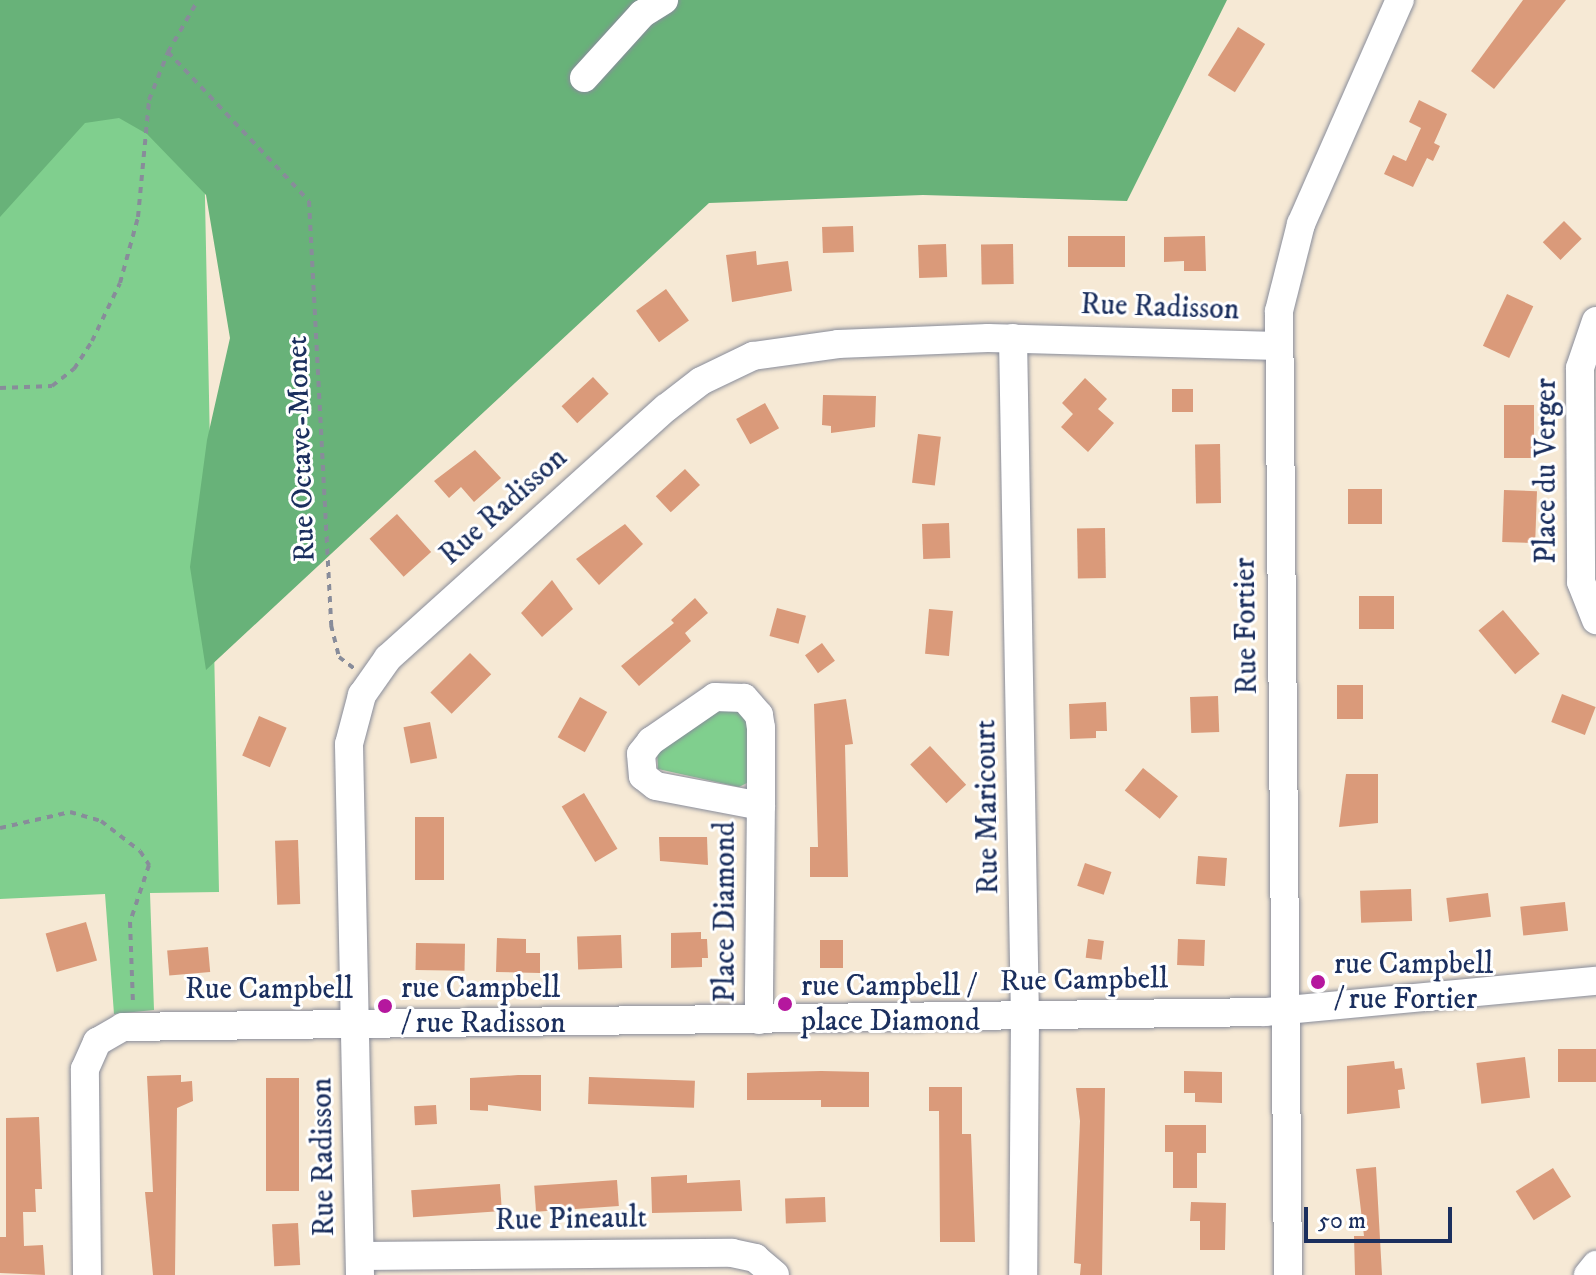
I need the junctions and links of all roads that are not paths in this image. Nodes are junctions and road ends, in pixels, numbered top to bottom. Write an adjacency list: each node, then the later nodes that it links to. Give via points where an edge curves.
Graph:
1 (664, 0): 3 (street, via 642,14)
2 (1400, 0): 6 (street, Rue Fortier, via 1301,224 1282,294)
3 (584, 78)
4 (1596, 321): 7 (street, Place du Verger, via 1580,368 1581,582)
5 (1013, 338): 6 (street, Rue Radisson); 11 (street, Rue Maricourt); 13 (street, Rue Radisson, via 799,347 753,356 716,373 666,408 399,647 369,681 356,708 349,744)
6 (1278, 346): 10 (street, Rue Fortier)
7 (1596, 620)
8 (761, 806): 8 (street, Place Diamond, via 761,721 744,698 715,697 651,741 641,754 643,776 656,786); 12 (street, Place Diamond)
9 (1596, 981): 10 (street, Rue Campbell)
10 (1286, 1011): 11 (street, Rue Campbell); 19 (street, Rue Fortier)
11 (1025, 1016): 12 (street, Rue Campbell); 18 (street, Rue Maricourt)
12 (759, 1020): 13 (street, Rue Campbell)
13 (355, 1025): 14 (street, Rue Radisson); 16 (street, Rue Campbell, via 149,1023 116,1029 97,1042 84,1077)
14 (360, 1265): 17 (street, Rue Pineault, via 732,1253 755,1258)
15 (1596, 1265): 20 (street)
16 (87, 1275)
17 (775, 1275)
18 (1023, 1275)
19 (1288, 1275)
20 (1588, 1275)

